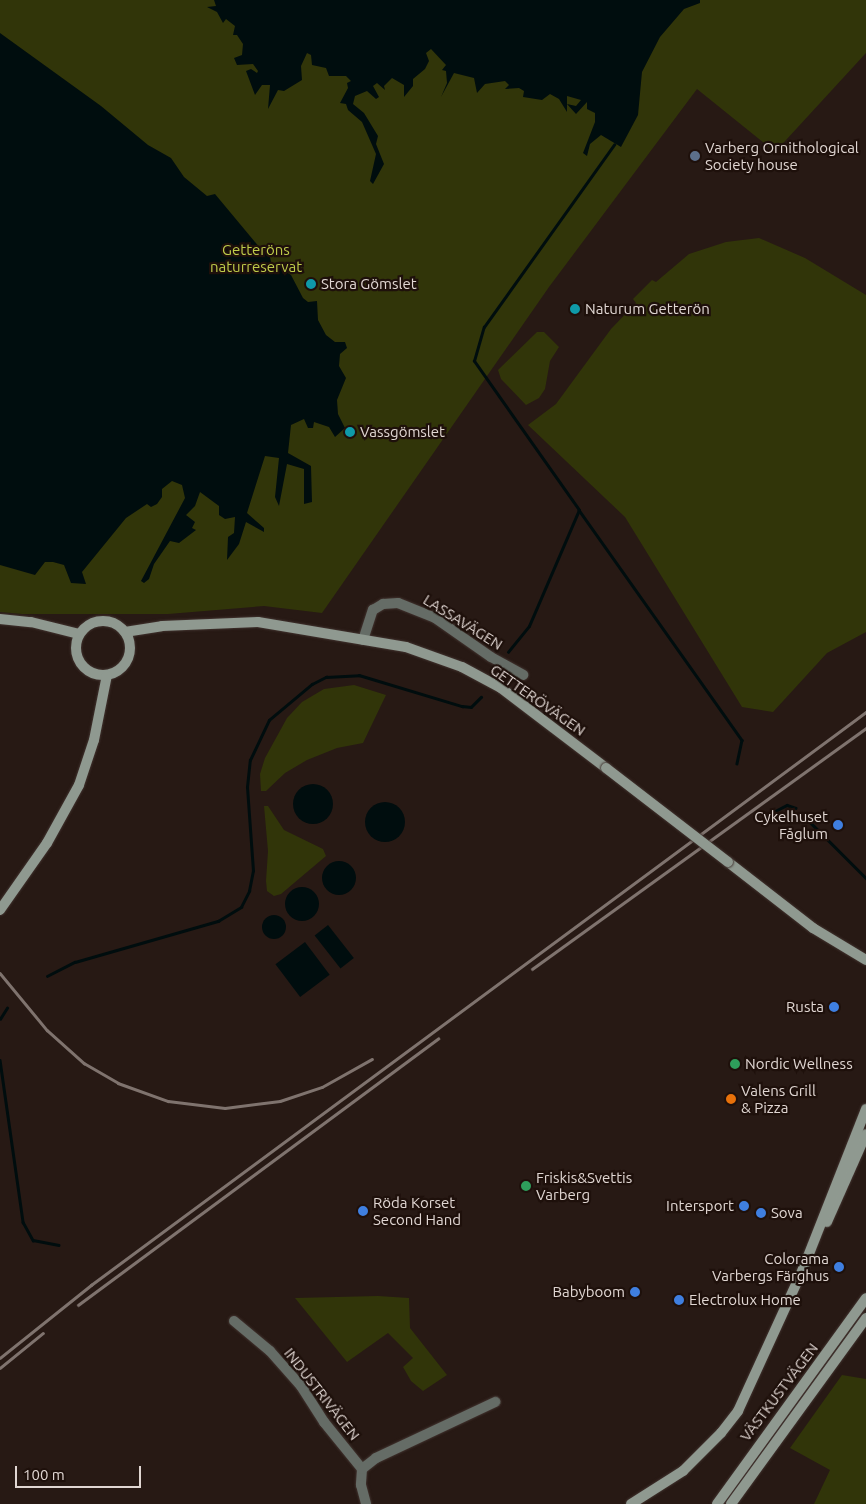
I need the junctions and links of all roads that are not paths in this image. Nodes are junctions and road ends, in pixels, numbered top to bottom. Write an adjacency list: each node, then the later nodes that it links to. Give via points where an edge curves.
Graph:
1 (0, 619): 3 (street, via 31,622)
2 (125, 632): 3 (street, via 116,624 98,621 87,625); 4 (street, GETTERÖVÄGEN, via 162,626 258,622); 5 (street, via 129,644 126,661 118,670)
3 (79, 634): 5 (street, via 76,652 80,663 95,674)
4 (363, 640): 6 (street, LASSAVÄGEN, via 366,624 377,606 390,602 435,618 491,657); 8 (street, GETTERÖVÄGEN, bridge, via 423,652 482,677 521,702 813,928)
5 (107, 674): 7 (street, via 94,740 79,784 47,843)
6 (524, 674)
7 (0, 910)
8 (845, 948): 9 (street, GETTERÖVÄGEN); 10 (street, GETTERÖVÄGEN)
9 (866, 955)
10 (866, 960)
11 (866, 1109): 13 (street)
12 (866, 1134): 13 (street)
13 (803, 1269): 20 (street, via 738,1410 721,1433 683,1471)
14 (866, 1298): 21 (street, VÄSTKUSTVÄGEN)
15 (866, 1318): 22 (street, VÄSTKUSTVÄGEN)
16 (234, 1321): 18 (street, INDUSTRIVÄGEN, via 270,1351 301,1386 324,1422)
17 (495, 1402): 18 (street, via 376,1458)
18 (362, 1469): 19 (street, via 361,1485)
19 (366, 1504)
20 (631, 1504)
21 (717, 1504)
22 (731, 1504)

